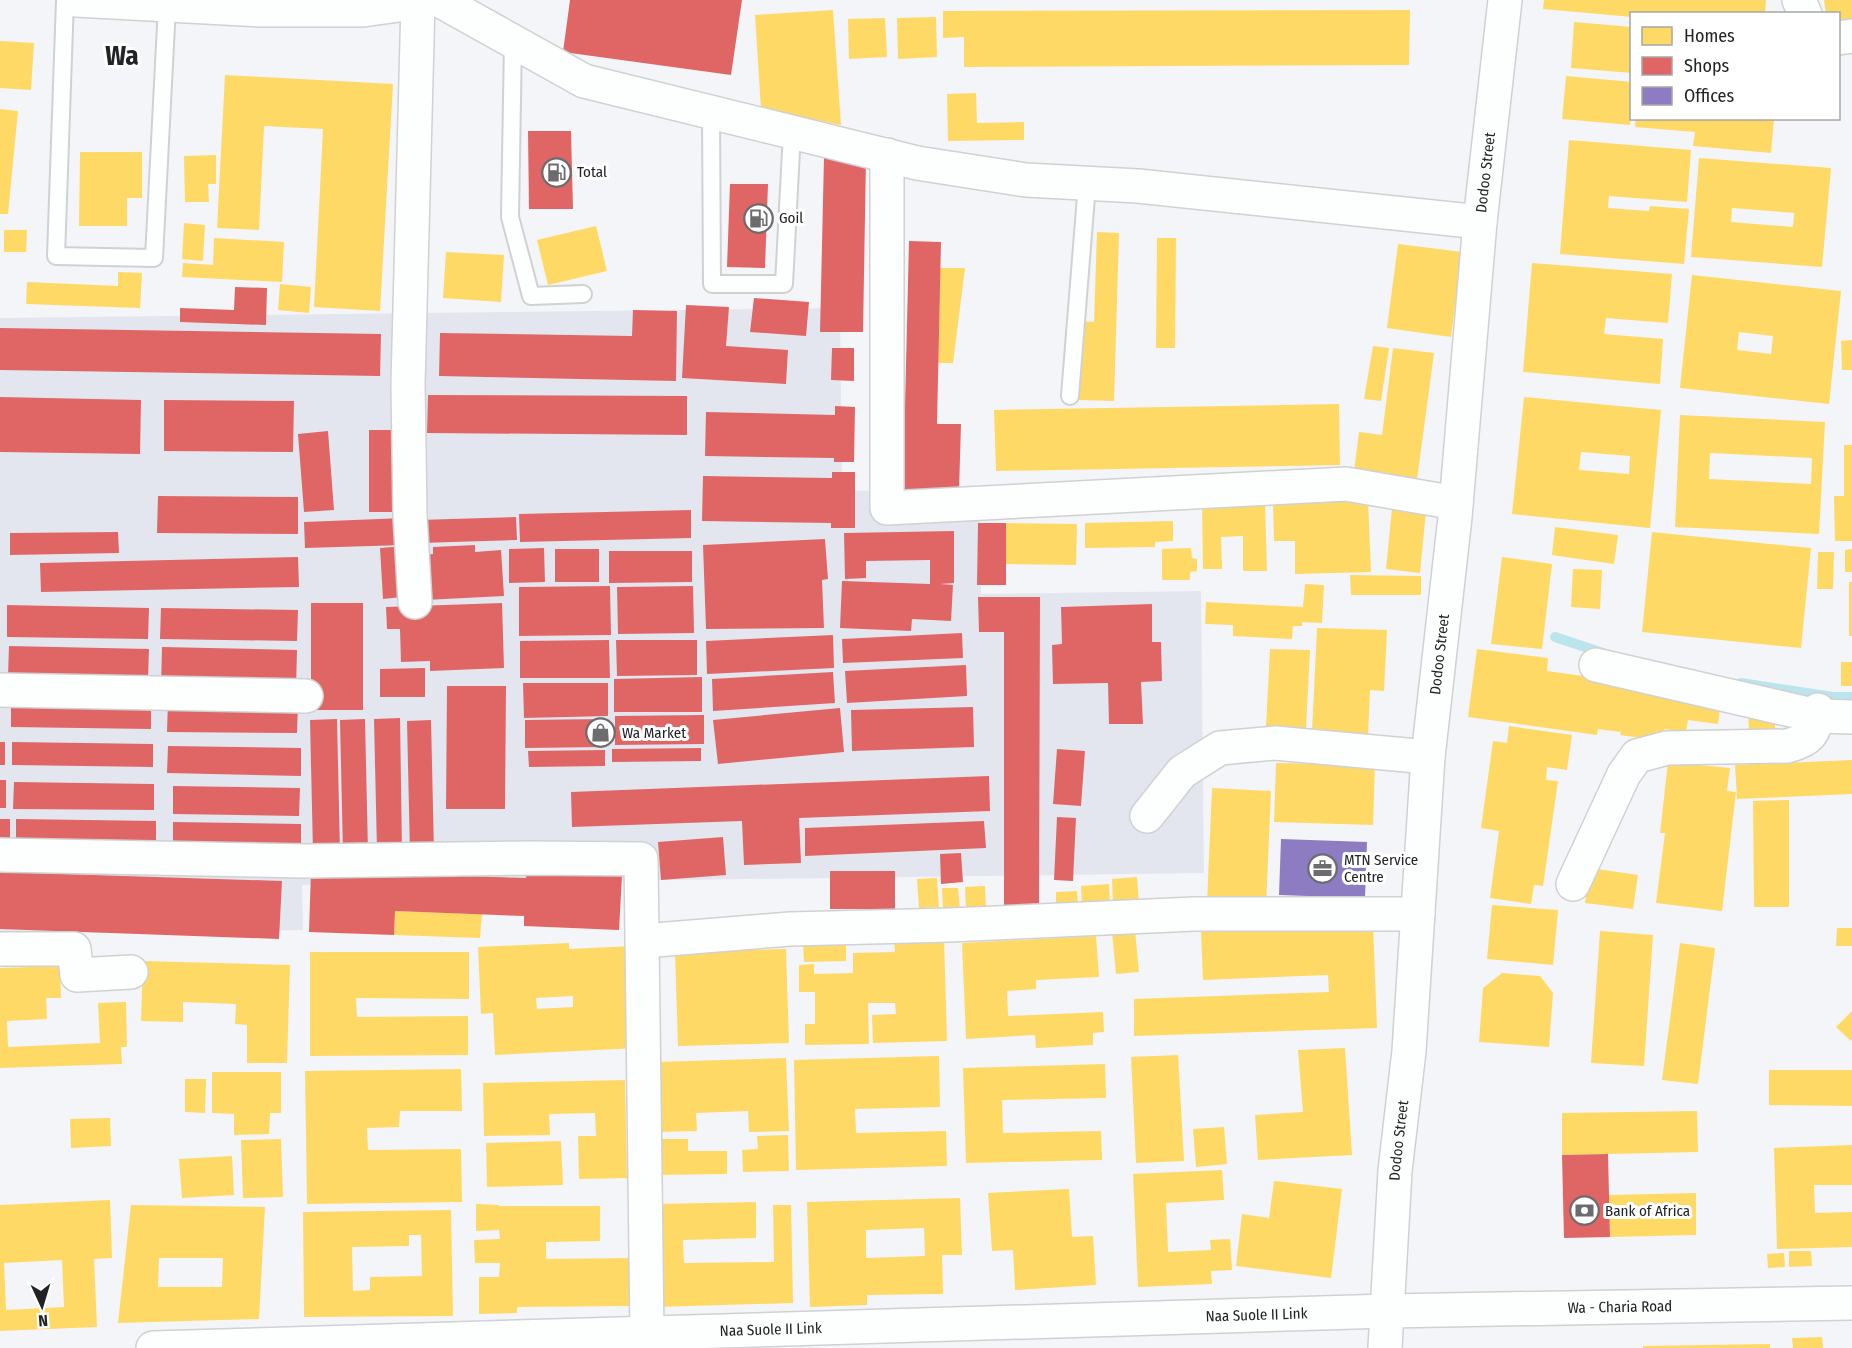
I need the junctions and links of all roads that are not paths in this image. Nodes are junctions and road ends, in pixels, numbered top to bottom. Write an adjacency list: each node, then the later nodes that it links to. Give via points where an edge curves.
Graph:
1 (65, 0): 5 (lane, via 56,256 154,258)
2 (76, 0): 5 (street)
3 (1505, 0): 11 (street, Dodoo Street)
4 (430, 1): 5 (street, via 363,10); 6 (street); 15 (street, via 408,384)
5 (167, 6)
6 (513, 41): 7 (street, via 584,81); 12 (lane, via 510,217 531,297)
7 (711, 112): 8 (street); 8 (lane, via 712,284 784,284)
8 (792, 132): 9 (street)
9 (887, 155): 10 (street, via 1026,180); 14 (street, via 887,508 1346,484)
10 (1087, 184): 11 (street); 13 (lane)
11 (1480, 222): 14 (street, Dodoo Street)
12 (583, 294)
13 (1070, 396)
14 (1456, 503): 21 (street, Dodoo Street)
15 (415, 602)
16 (1596, 665): 19 (street)
17 (0, 690): 18 (street)
18 (306, 696)
19 (1817, 713): 20 (street); 24 (street, via 1814,729 1805,741 1787,746 1667,748 1637,756 1624,774)
20 (1852, 717)
21 (1428, 758): 22 (street, via 1275,743 1220,748 1182,772); 25 (street, Dodoo Street)
22 (1147, 816)
23 (0, 855): 26 (street, via 307,861 640,859)
24 (1574, 884)
25 (1418, 914): 26 (street, via 1194,914 790,929); 30 (street, Dodoo Street, via 1395,1171)
26 (643, 940): 31 (street)
27 (0, 949): 28 (street, via 74,949 77,975)
28 (130, 972)
29 (1852, 1303): 30 (street, Wa - Charia Road)
30 (1388, 1311): 32 (street, Naa Suole II Link); 35 (street, Dodoo Street)
31 (647, 1334): 32 (street, Naa Suole II Link); 33 (street, Naa Suole II Link)
32 (969, 1336)
33 (275, 1346): 34 (street, Naa Suole II Link)
34 (153, 1348)
35 (1385, 1348)

